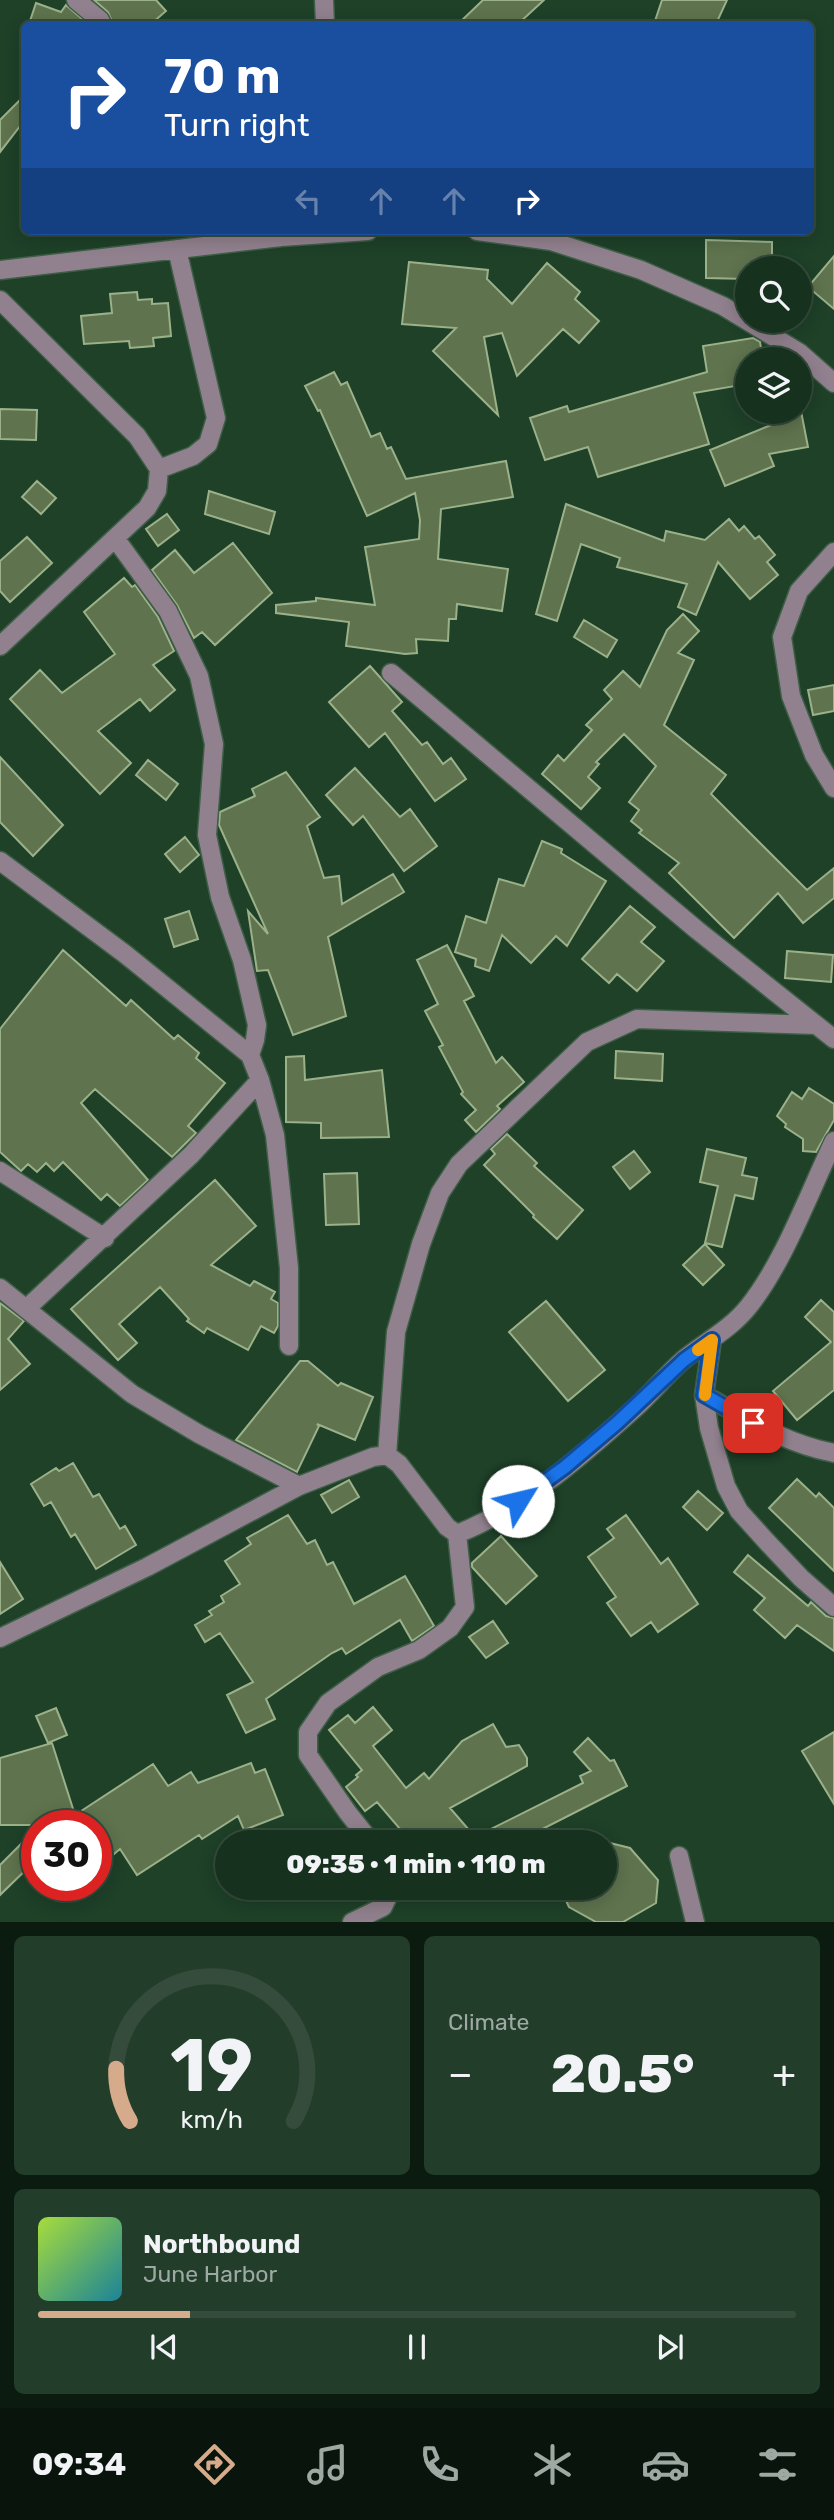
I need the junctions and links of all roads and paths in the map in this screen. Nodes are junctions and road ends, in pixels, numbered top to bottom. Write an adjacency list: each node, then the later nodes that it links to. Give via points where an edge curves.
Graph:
1 (76, 0): 3 (street)
2 (324, 0): 4 (street)
3 (100, 21)
4 (325, 21)
5 (273, 235): 7 (street)
6 (507, 235): 10 (street, via 551,241 641,270 723,306 800,353)
7 (177, 249): 8 (street); 11 (street, via 216,418 208,443 192,456)
8 (0, 270)
9 (0, 300): 11 (street, via 137,436)
10 (834, 383)
11 (159, 469): 12 (street, via 157,491 147,508)
12 (115, 538): 14 (street); 20 (street, via 168,611 199,676 214,744 206,835 257,1025)
13 (834, 552): 16 (street, via 799,591 782,637 790,696 814,755)
14 (0, 646)
15 (391, 673): 18 (street)
16 (834, 788)
17 (0, 861): 20 (street)
18 (816, 1025): 19 (street); 31 (street, via 637,1019 587,1042 459,1164 440,1193 396,1332)
19 (834, 1040)
20 (250, 1055): 21 (street)
21 (260, 1080): 24 (street); 28 (street, via 275,1135 289,1268)
22 (834, 1141): 27 (street, via 768,1279 747,1308)
23 (0, 1171): 24 (street)
24 (105, 1238): 26 (street)
25 (0, 1288): 26 (street)
26 (26, 1309): 32 (street, via 132,1394)
27 (712, 1340): 29 (street); 33 (street, via 565,1467 518,1501)
28 (289, 1346)
29 (704, 1395): 30 (street, via 777,1436); 34 (street, via 726,1486 739,1511)
30 (834, 1453)
31 (387, 1455): 32 (street); 33 (street)
32 (299, 1486): 35 (street)
33 (457, 1534): 36 (street, via 465,1607 450,1628 419,1650 378,1667 328,1703 308,1732 308,1755)
34 (834, 1607)
35 (0, 1638)
36 (362, 1830)
37 (679, 1856): 40 (street)
38 (386, 1900): 39 (street, via 383,1907)
39 (352, 1922)
40 (695, 1922)

